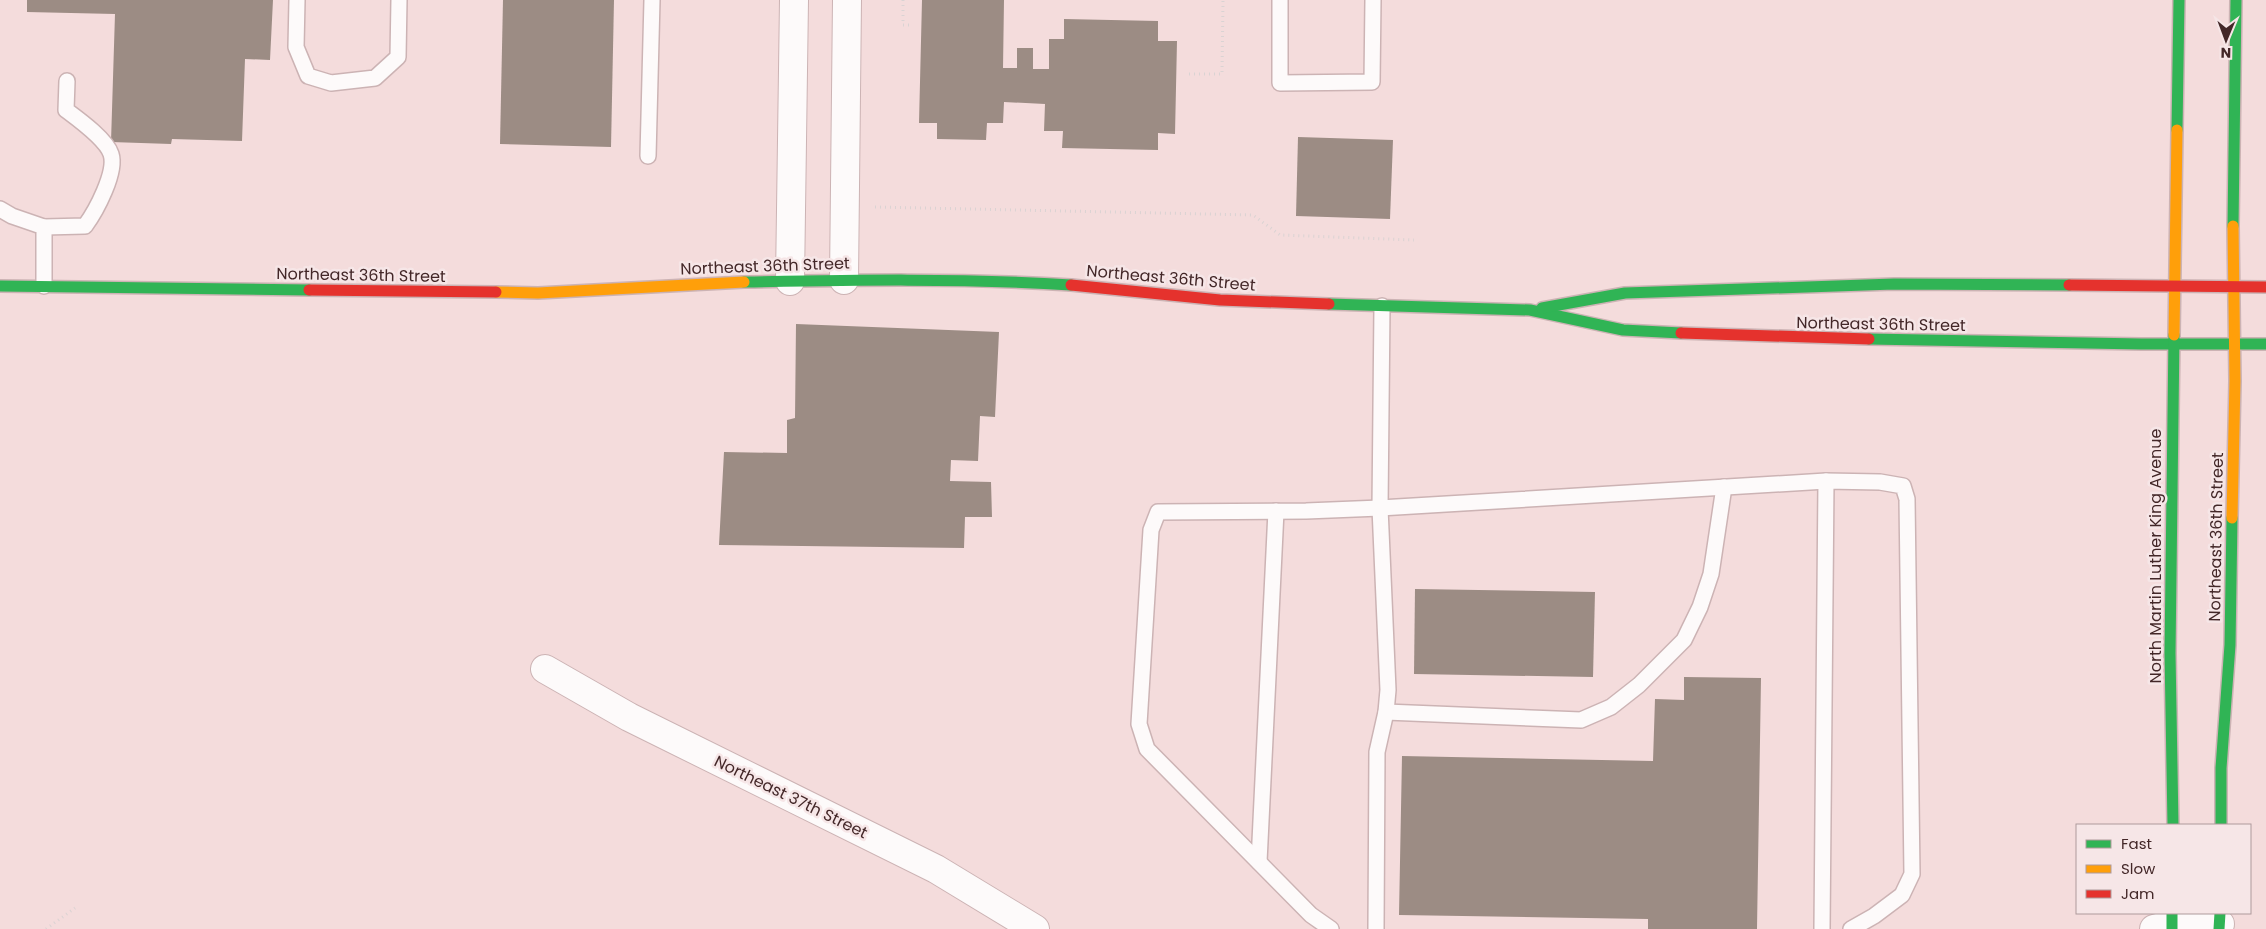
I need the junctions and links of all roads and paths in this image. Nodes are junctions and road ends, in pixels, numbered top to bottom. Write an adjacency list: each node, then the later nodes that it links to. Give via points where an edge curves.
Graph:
1 (297, 0): 2 (lane, via 296,47 305,69 308,76 331,83 375,78 398,57)
2 (399, 0)
3 (652, 0): 15 (lane)
4 (794, 0): 21 (street)
5 (847, 0): 16 (street)
6 (903, 0): 12 (path, via 903,25)
7 (1222, 0): 13 (path, via 1222,74)
8 (1280, 0): 9 (lane, via 1280,83 1289,83 1372,82)
9 (1373, 0)
10 (2178, 0): 24 (main road)
11 (2236, 0): 26 (main road)
12 (913, 26)
13 (1189, 74)
14 (67, 81): 18 (lane, via 66,110 92,130 111,154 110,165 100,203 86,226)
15 (648, 156)
16 (844, 206): 19 (path, via 1253,215 1280,235); 20 (street)
17 (0, 209): 18 (lane)
18 (44, 227): 23 (lane)
19 (1414, 240)
20 (844, 280): 21 (main road, Northeast 36th Street); 27 (main road, Northeast 36th Street, via 991,281 1070,285 1220,300)
21 (790, 281): 23 (main road, Northeast 36th Street, via 538,293)
22 (0, 286): 23 (main road, Northeast 36th Street)
23 (44, 286)
24 (2175, 286): 26 (main road, Northeast 36th Street); 28 (main road, Northeast 36th Street, via 1894,284 1625,293); 29 (main road, North Martin Luther King Avenue)
25 (2266, 287): 26 (main road, Northeast 36th Street)
26 (2234, 288): 30 (main road)
27 (1382, 306): 28 (main road, Northeast 36th Street); 34 (lane)
28 (1530, 310): 29 (main road, Northeast 36th Street, via 1623,330 1730,336)
29 (2173, 344): 30 (main road, Northeast 36th Street); 38 (main road, North Martin Luther King Avenue, via 2170,653)
30 (2235, 344): 31 (main road, Northeast 36th Street); 39 (main road, Northeast 36th Street, via 2230,626 2221,768)
31 (2266, 344)
32 (1826, 481): 33 (lane); 48 (lane); 49 (lane, via 1880,482 1903,486 1907,499 1912,874 1902,895)
33 (1724, 487): 34 (lane); 37 (lane, via 1711,574 1684,640 1639,685 1611,707 1581,720)
34 (1380, 508): 35 (lane); 37 (lane, via 1388,690)
35 (1276, 511): 40 (lane); 40 (lane, via 1158,512 1152,530 1139,724 1147,749)
36 (545, 668): 45 (street, Northeast 37th Street, via 629,717 936,869)
37 (1386, 712): 47 (lane, via 1376,752)
38 (2173, 824)
39 (2221, 824)
40 (1259, 862): 46 (lane, via 1311,915)
41 (75, 908): 44 (path)
42 (2220, 922): 43 (street)
43 (2168, 924)
44 (46, 929)
45 (1035, 929)
46 (1331, 929)
47 (1376, 929)
48 (1822, 929)
49 (1851, 929)

